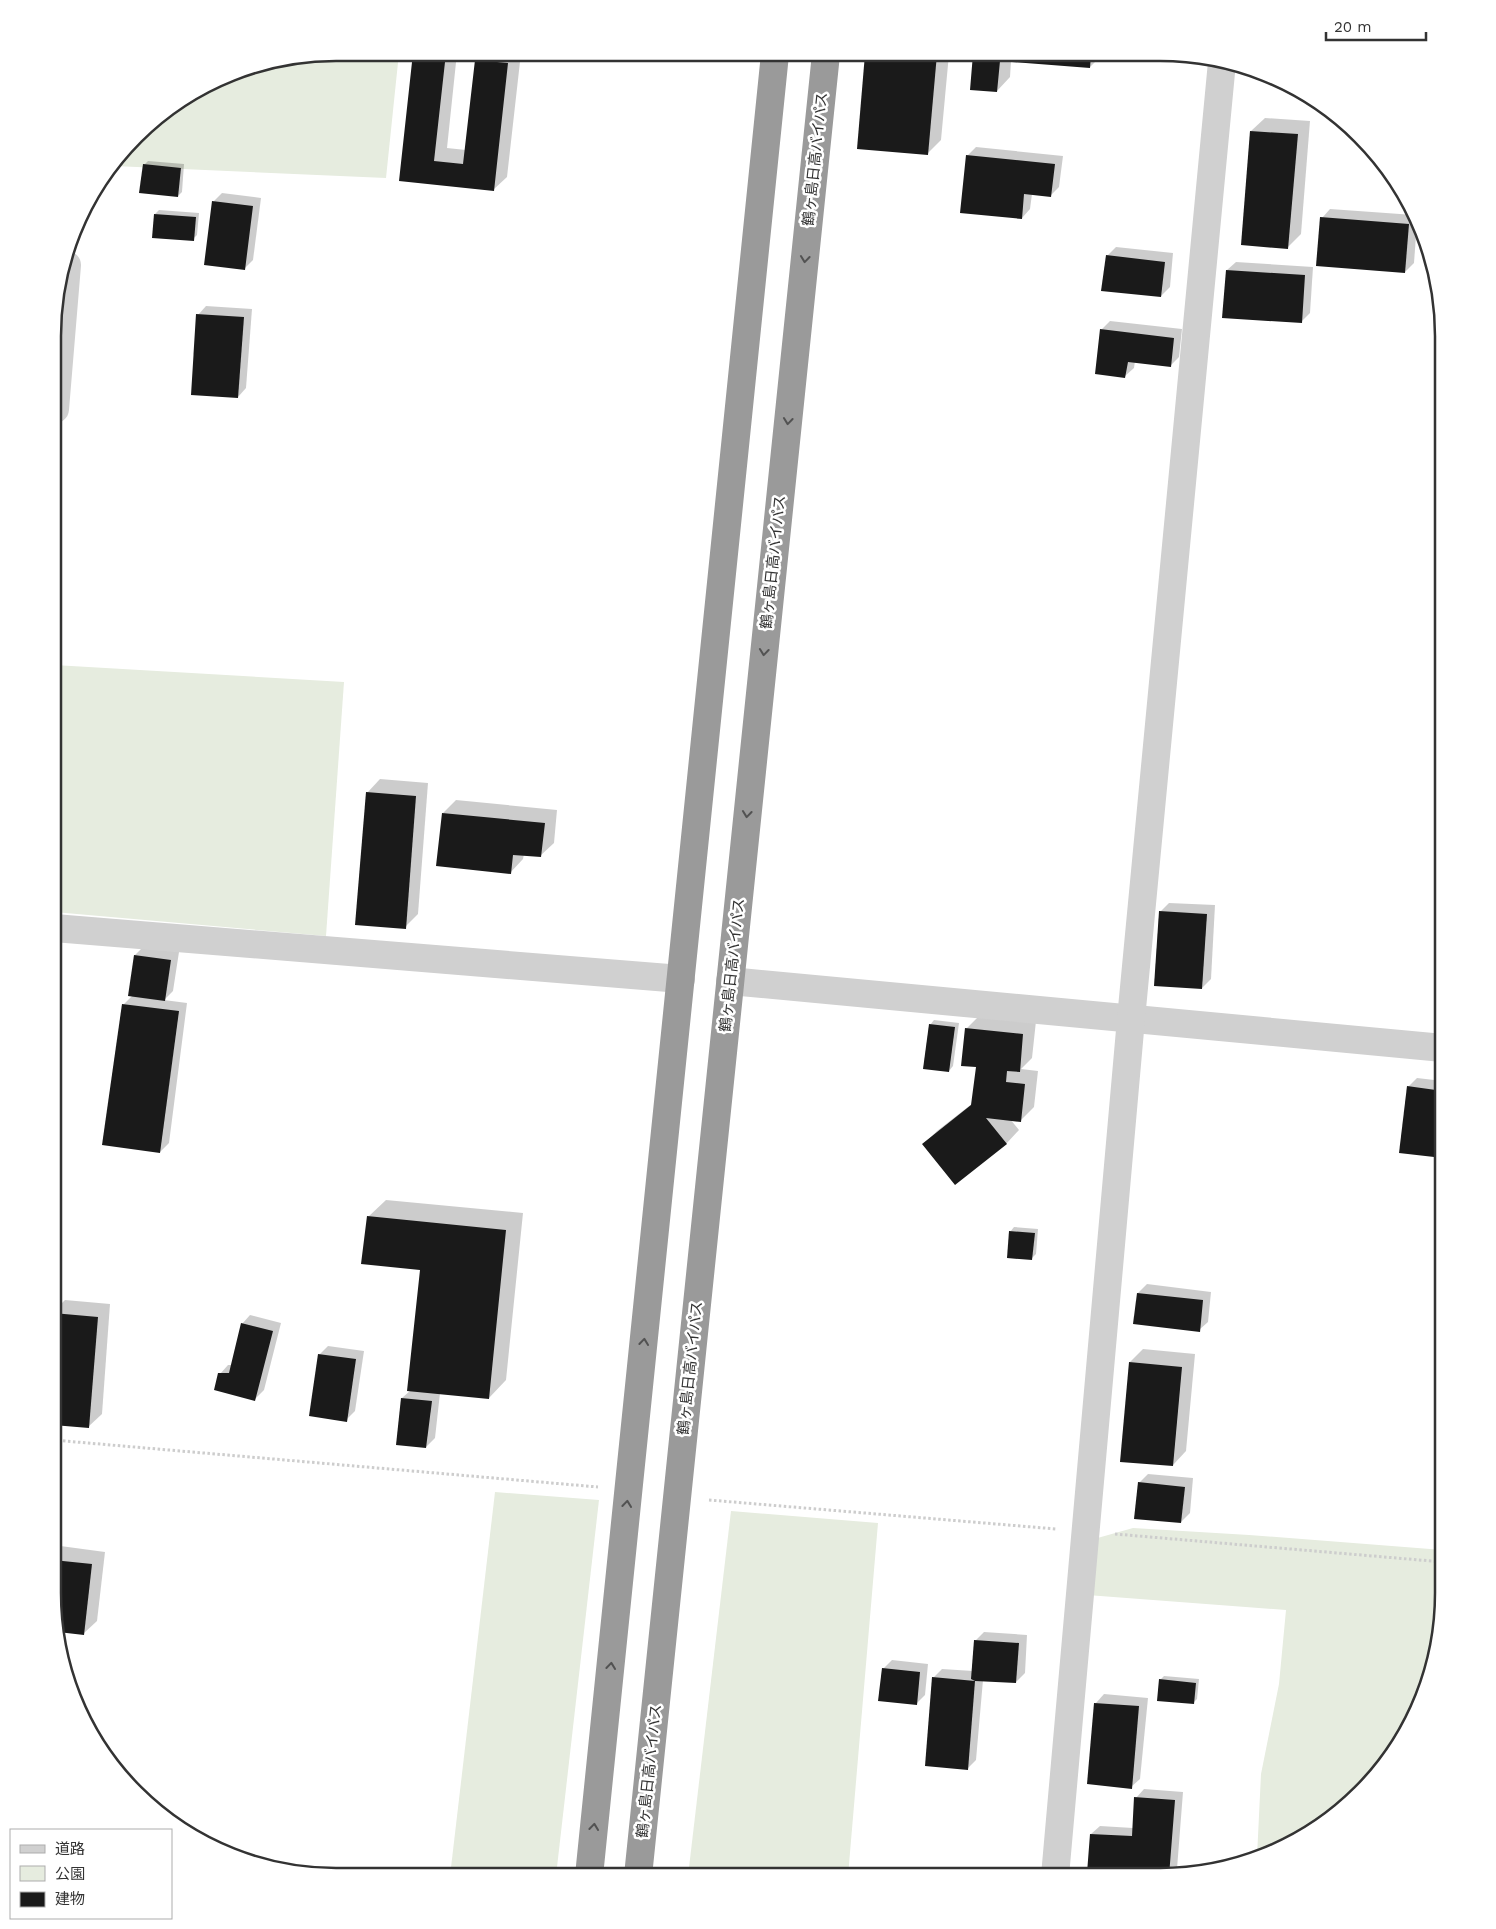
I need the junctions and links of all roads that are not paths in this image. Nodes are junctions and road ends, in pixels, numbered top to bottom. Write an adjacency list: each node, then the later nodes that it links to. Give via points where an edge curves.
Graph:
1 (774, 61): 5 (highway)
2 (825, 61): 6 (highway, 鶴ヶ島日高バイパス, one-way to 6)
3 (1221, 69): 7 (street)
4 (61, 929): 5 (street)
5 (681, 979): 9 (highway, one-way to 5)
6 (730, 981): 7 (street); 10 (highway, 鶴ヶ島日高バイパス)
7 (1131, 1019): 8 (street); 11 (street)
8 (1435, 1047)
9 (590, 1868)
10 (639, 1868)
11 (1056, 1868)

